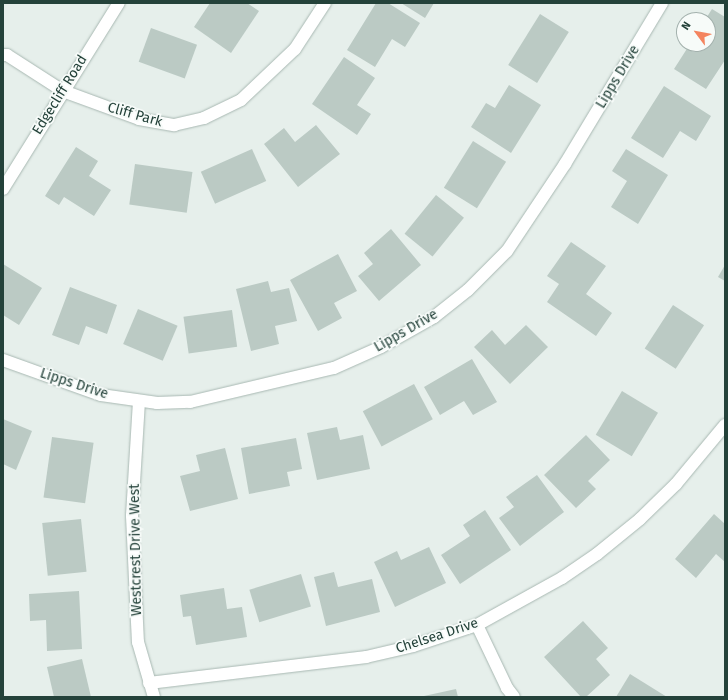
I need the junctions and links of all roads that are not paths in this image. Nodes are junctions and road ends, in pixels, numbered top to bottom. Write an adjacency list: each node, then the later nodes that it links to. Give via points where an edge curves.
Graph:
1 (119, 3): 5 (street, Edgecliff Road)
2 (325, 3): 5 (street, Cliff Park, via 290,54 241,100 204,118 174,125 139,119)
3 (662, 3): 8 (street, Lipps Drive, via 565,164 507,250 468,290 434,317 381,347 334,368 190,402)
4 (3, 55): 5 (street, Cliff Park, via 7,55)
5 (63, 91): 6 (street, Edgecliff Road)
6 (3, 189)
7 (3, 360): 8 (street, Lipps Drive, via 101,395)
8 (139, 401): 12 (street, Westcrest Drive West, via 132,516 138,642)
9 (725, 425): 10 (street, Chelsea Drive)
10 (721, 438): 11 (street, Chelsea Drive, via 640,519 597,554 562,578)
11 (477, 625): 12 (street, Chelsea Drive, via 413,646 366,657); 14 (street, via 507,688)
12 (150, 684): 13 (street, Westcrest Drive West)
13 (154, 697)
14 (514, 697)

